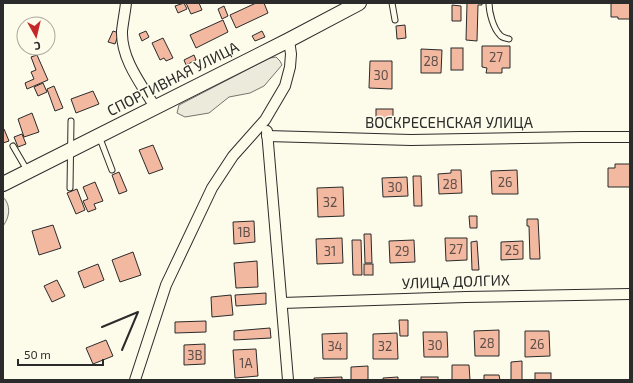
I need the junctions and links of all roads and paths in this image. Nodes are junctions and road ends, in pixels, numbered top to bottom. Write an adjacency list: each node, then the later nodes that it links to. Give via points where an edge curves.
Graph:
1 (126, 3): 8 (street, via 122,31 126,56)
2 (359, 3): 7 (street, СПОРТИВНАЯ УЛИЦА)
3 (392, 3): 5 (lane)
4 (489, 3): 6 (lane, via 499,34)
5 (395, 20)
6 (509, 39)
7 (288, 40): 8 (street, СПОРТИВНАЯ УЛИЦА); 9 (street, via 290,67 286,86)
8 (155, 107): 11 (street, СПОРТИВНАЯ УЛИЦА)
9 (265, 120): 12 (street); 22 (street, via 233,156 212,188 166,285)
10 (71, 121): 15 (lane)
11 (99, 135): 15 (street, СПОРТИВНАЯ УЛИЦА); 16 (lane)
12 (267, 136): 13 (street, ВОСКРЕСЕНСКАЯ УЛИЦА, via 410,140); 21 (street)
13 (630, 137)
14 (13, 146): 17 (lane)
15 (71, 149): 17 (street, СПОРТИВНАЯ УЛИЦА); 19 (lane)
16 (112, 170)
17 (28, 171): 18 (street, СПОРТИВНАЯ УЛИЦА)
18 (3, 184)
19 (70, 188)
20 (630, 294): 21 (street, УЛИЦА ДОЛГИХ)
21 (282, 303): 23 (street)
22 (135, 380)
23 (288, 380)

